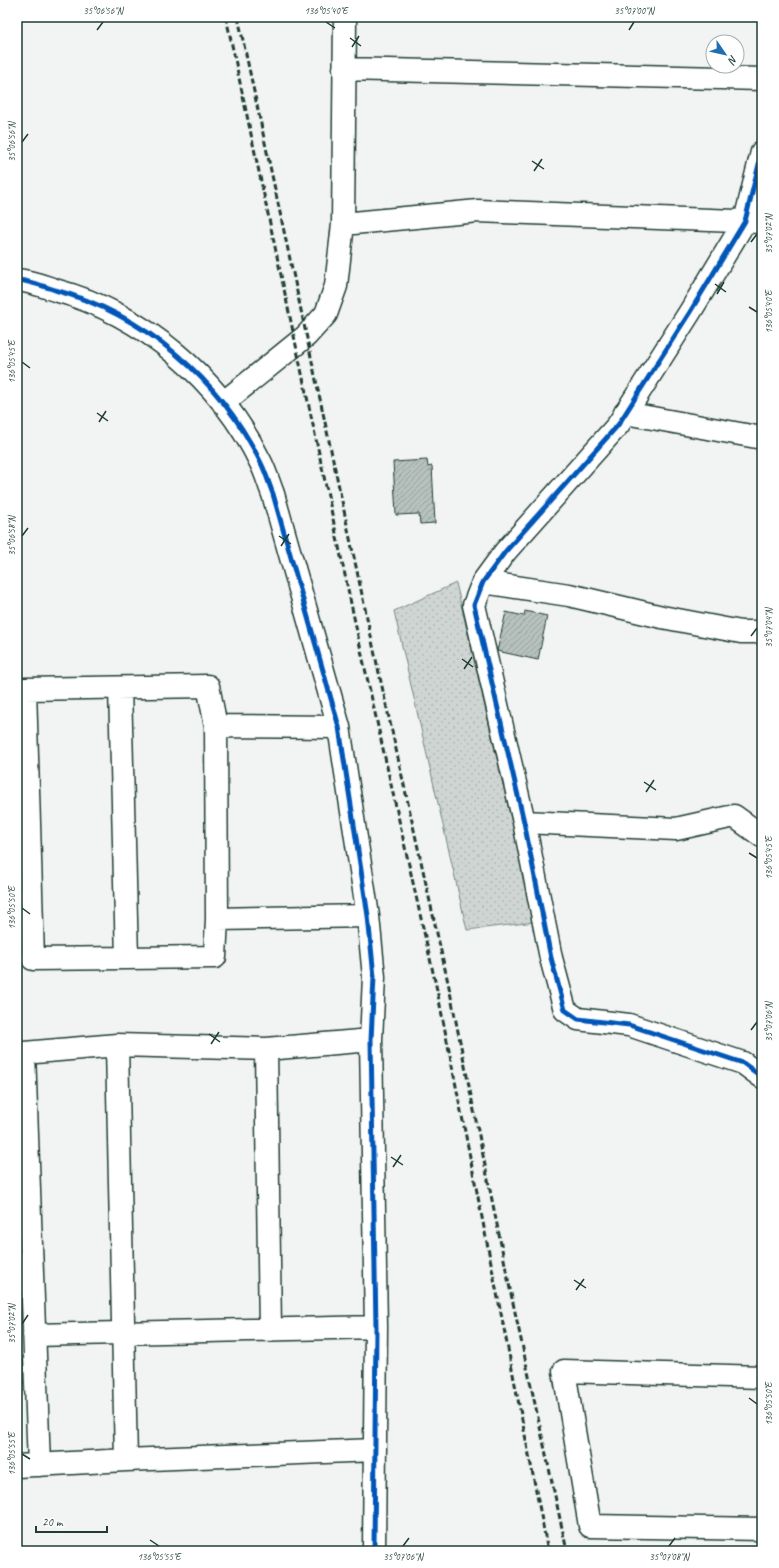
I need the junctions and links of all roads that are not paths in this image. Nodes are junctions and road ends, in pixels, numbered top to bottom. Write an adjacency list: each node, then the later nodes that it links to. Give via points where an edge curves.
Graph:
1 (345, 17): 2 (street)
2 (344, 68): 3 (street); 6 (street)
3 (762, 79)
4 (762, 152): 5 (street)
5 (753, 221): 6 (street, via 478,211); 9 (street)
6 (342, 224): 8 (street, via 336,286 326,314 306,336)
7 (17, 280): 8 (street, via 70,294 107,308 135,324 191,365)
8 (223, 403): 15 (street, via 246,435 273,494)
9 (625, 413): 10 (street); 11 (street, via 618,425 506,552)
10 (762, 438)
11 (483, 582): 12 (street, via 569,595 741,632); 16 (street, via 474,605)
12 (762, 632)
13 (120, 688): 14 (street, via 208,686); 20 (street); 20 (street, via 25,689 33,959)
14 (216, 726): 15 (street); 19 (street)
15 (339, 727): 18 (street)
16 (524, 822): 17 (street, via 676,829 734,816); 24 (street, via 551,958 565,1010 578,1019 629,1026 744,1063)
17 (762, 836)
18 (368, 916): 19 (street); 21 (street, via 374,976)
19 (217, 919): 20 (street, via 215,957)
20 (128, 958)
21 (371, 1040): 23 (street); 25 (street)
22 (117, 1045): 23 (street); 27 (street); 28 (street, via 24,1053)
23 (266, 1049): 26 (street)
24 (762, 1077)
25 (376, 1327): 26 (street); 30 (street)
26 (270, 1330): 27 (street)
27 (123, 1333): 28 (street); 31 (street)
28 (34, 1335): 32 (street)
29 (762, 1377): 34 (street, via 564,1371 590,1526)
30 (375, 1450): 31 (street); 35 (street)
31 (126, 1460): 32 (street)
32 (38, 1465): 33 (street)
33 (17, 1466)
34 (762, 1529)
35 (374, 1551)

